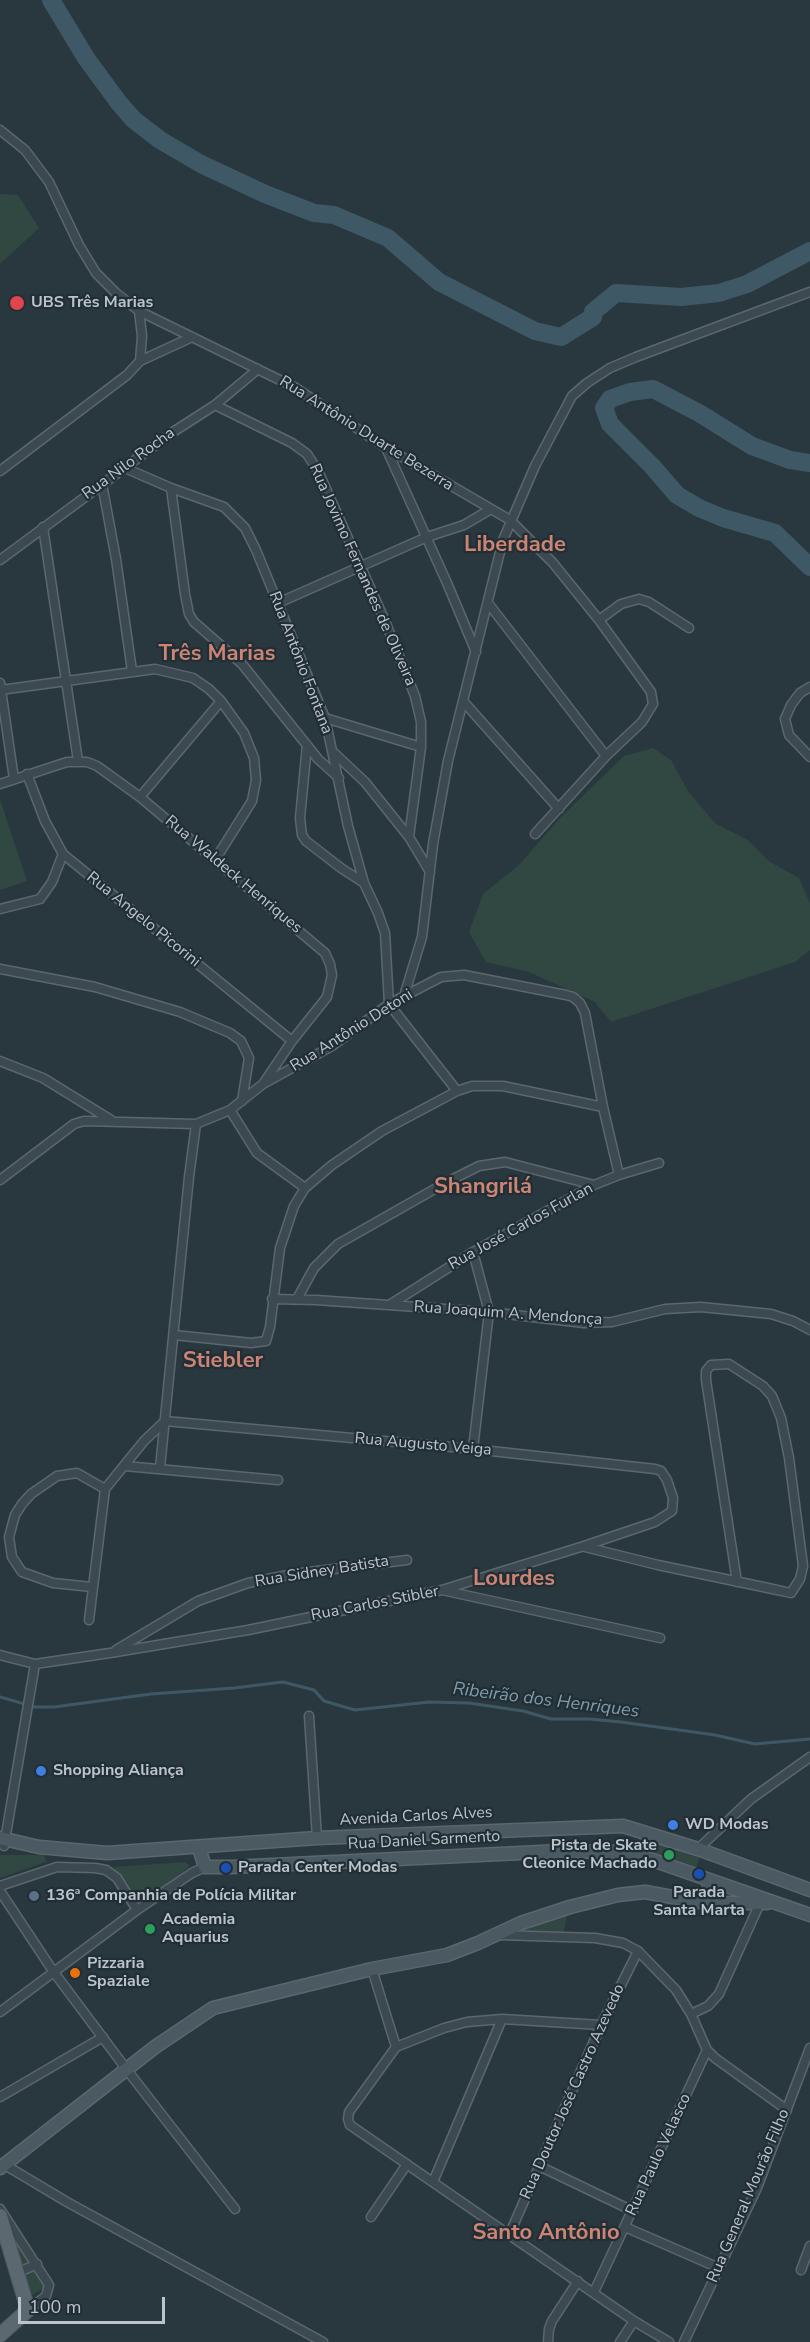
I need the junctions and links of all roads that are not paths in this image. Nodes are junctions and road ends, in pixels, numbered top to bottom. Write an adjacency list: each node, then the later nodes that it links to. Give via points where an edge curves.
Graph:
1 (0, 129): 3 (street, Rua Antônio Duarte Bezerra, via 25,150 49,182 96,273)
2 (810, 292): 14 (street, via 636,357 587,383 572,396)
3 (139, 311): 4 (street, Rua Antônio Duarte Bezerra); 5 (street)
4 (192, 337): 5 (street); 6 (street, Rua Antônio Duarte Bezerra)
5 (140, 361): 10 (street, via 116,385)
6 (258, 369): 7 (street, Rua Nilo Rocha); 8 (street, Rua Antônio Duarte Bezerra, via 296,388)
7 (215, 405): 9 (street, Rua Nilo Rocha); 18 (street, Rua Jovimo Fernandes de Oliveira, via 307,454)
8 (386, 447): 13 (street, Rua Antônio Duarte Bezerra); 16 (street)
9 (125, 468): 11 (street, Rua Nilo Rocha); 12 (street, Rua Antônio Fontana)
10 (0, 471)
11 (102, 484): 15 (street, Rua Nilo Rocha); 24 (street)
12 (171, 488): 19 (street, Rua Antônio Fontana, via 224,507 235,515 246,528); 31 (street, via 189,614 242,664)
13 (491, 510): 14 (street, Rua Antônio Duarte Bezerra); 16 (street, via 464,525)
14 (510, 520): 20 (street); 21 (street, Rua Antônio Duarte Bezerra, via 553,563)
15 (43, 527): 17 (street, Rua Nilo Rocha); 25 (street)
16 (427, 537): 18 (street); 23 (street)
17 (0, 560)
18 (361, 567): 19 (street); 32 (street, Rua Jovimo Fernandes de Oliveira, via 415,696)
19 (278, 603): 30 (street, Rua Antônio Fontana)
20 (488, 603): 23 (street); 34 (street)
21 (599, 620): 22 (street, via 621,604 639,599); 34 (street, Rua Antônio Duarte Bezerra, via 653,695 647,715)
22 (689, 628)
23 (476, 652): 29 (street)
24 (132, 671): 25 (street); 28 (street, via 156,669 193,678)
25 (65, 681): 26 (street); 36 (street)
26 (0, 687): 38 (street)
27 (810, 687): 35 (street, via 791,705 786,719 789,735)
28 (221, 701): 41 (street); 46 (street, via 244,733 254,758 256,780 252,801)
29 (463, 701): 42 (street); 47 (street, via 448,761)
30 (325, 718): 32 (street); 33 (street, Rua Antônio Fontana)
31 (307, 745): 39 (street); 48 (street, via 302,835)
32 (421, 747): 44 (street, Rua Jovimo Fernandes de Oliveira)
33 (333, 752): 39 (street, Rua Antônio Fontana); 44 (street, via 365,782)
34 (606, 756): 42 (street)
35 (810, 757)
36 (78, 761): 37 (street); 41 (street, Rua Waldeck Henriques, via 97,766)
37 (27, 774): 38 (street); 45 (street, Rua Angelo Picorini)
38 (14, 778): 40 (street)
39 (339, 778): 48 (street, Rua Antônio Fontana)
40 (0, 784)
41 (140, 797): 46 (street, Rua Waldeck Henriques)
42 (559, 809): 43 (street)
43 (535, 834)
44 (409, 837): 47 (street)
45 (63, 854): 49 (street, via 40,899); 53 (street, Rua Angelo Picorini)
46 (215, 860): 53 (street, Rua Waldeck Henriques, via 318,946 330,964 327,997)
47 (430, 872): 51 (street, via 422,937)
48 (364, 883): 52 (street, Rua Antônio Fontana, via 385,933)
49 (0, 909)
50 (0, 969): 57 (street, via 95,987 230,1033 242,1041 249,1059)
51 (404, 996): 52 (street, Rua Antônio Detoni); 58 (street, Rua Antônio Detoni, via 441,977 464,975 573,997 585,1013)
52 (388, 1004): 55 (street, Rua Antônio Detoni, via 332,1046); 56 (street)
53 (292, 1041): 55 (street, Rua Waldeck Henriques)
54 (0, 1061): 60 (street, via 43,1078)
55 (263, 1084): 57 (street)
56 (457, 1090): 58 (street, via 503,1086); 66 (street, via 381,1131)
57 (242, 1101): 59 (street)
58 (603, 1107): 63 (street)
59 (230, 1110): 61 (street); 66 (street, via 257,1153)
60 (113, 1121): 61 (street); 64 (street, via 93,1120 74,1125)
61 (196, 1124): 73 (street)
62 (659, 1163): 63 (street, Rua José Carlos Furlan)
63 (619, 1175): 65 (street, Rua José Carlos Furlan)
64 (0, 1180)
65 (594, 1185): 67 (street, Rua José Carlos Furlan); 69 (street, via 505,1162 479,1166 338,1244 314,1268)
66 (305, 1188): 68 (street, via 286,1225)
67 (473, 1251): 70 (street, Rua José Carlos Furlan); 71 (street)
68 (272, 1299): 69 (street, Rua Joaquim A. Mendonça); 73 (street, via 268,1337 263,1342)
69 (297, 1299): 70 (street, Rua Joaquim A. Mendonça)
70 (390, 1305): 71 (street, Rua Joaquim A. Mendonça)
71 (489, 1312): 72 (street, Rua Joaquim A. Mendonça, via 584,1323 612,1322 665,1309 701,1306 771,1314); 75 (street)
72 (810, 1330)
73 (174, 1335): 74 (street)
74 (165, 1421): 75 (street, Rua Augusto Veiga); 76 (street); 77 (street)
75 (473, 1449): 80 (street, Rua Augusto Veiga, via 655,1469 664,1475 674,1506 669,1515)
76 (125, 1466): 77 (street); 79 (street)
77 (160, 1468): 78 (street)
78 (278, 1480)
79 (105, 1489): 83 (street); 83 (street, via 76,1473 57,1476 22,1504 9,1537 12,1557 21,1572 53,1583)
80 (584, 1546): 82 (street); 84 (street)
81 (406, 1560): 87 (street, Rua Sidney Batista, via 248,1583 198,1601)
82 (737, 1582): 82 (street, via 706,1380 711,1365 729,1364 750,1376 764,1386 777,1407 789,1458 803,1566 791,1593)
83 (92, 1587): 85 (street)
84 (442, 1590): 86 (street, Rua Carlos Stibler); 87 (street, Rua Carlos Stibler, via 248,1630)
85 (89, 1620)
86 (660, 1638)
87 (111, 1653): 89 (street, Rua Carlos Stibler)
88 (0, 1655): 89 (street)
89 (35, 1664): 93 (street)
90 (309, 1716): 92 (street)
91 (810, 1757): 95 (street, via 752,1799)
92 (317, 1838): 94 (street, Avenida Carlos Alves); 95 (street, Avenida Carlos Alves, via 622,1826)
93 (5, 1842): 94 (street, Avenida Carlos Alves, via 108,1853)
94 (199, 1848): 96 (street)
95 (698, 1849): 99 (street, Avenida Carlos Alves)
96 (205, 1867): 97 (street, Rua Daniel Sarmento, via 594,1851 638,1855); 103 (street)
97 (716, 1883): 100 (street); 102 (street)
98 (0, 1888): 103 (street, via 57,1867 95,1868 117,1878); 108 (street)
99 (810, 1890)
100 (706, 1903): 101 (street); 105 (street, via 632,1892 559,1910)
101 (760, 1903): 102 (street); 110 (street, via 719,1994 708,2006)
102 (776, 1903): 104 (street)
103 (138, 1910): 108 (street)
104 (810, 1915)
105 (495, 1935): 106 (street, via 595,1938 623,1943); 107 (street, via 447,1955)
106 (638, 1951): 110 (street, via 676,1990); 112 (street, Rua Doutor José Castro Azevedo)
107 (372, 1969): 114 (street); 117 (street, via 213,2008)
108 (53, 1971): 109 (street); 113 (street)
109 (0, 2012)
110 (691, 2014): 116 (street)
111 (502, 2019): 112 (street); 114 (street, via 467,2022); 123 (street)
112 (601, 2025): 121 (street, Rua Doutor José Castro Azevedo)
113 (103, 2037): 117 (street); 118 (street)
114 (396, 2047): 120 (street, via 349,2112 348,2119)
115 (810, 2048): 119 (street, Rua General Mourão Filho)
116 (707, 2050): 119 (street); 126 (street, Rua Paulo Velasco)
117 (127, 2070): 122 (street); 125 (street)
118 (0, 2097)
119 (787, 2110): 133 (street, Rua General Mourão Filho)
120 (407, 2164): 123 (street); 128 (street)
121 (539, 2166): 126 (street); 130 (street, Rua Doutor José Castro Azevedo)
122 (3, 2167): 141 (street)
123 (433, 2182): 130 (street)
124 (0, 2209): 132 (street)
125 (235, 2209)
126 (633, 2211): 129 (street, Rua Paulo Velasco)
127 (0, 2216): 135 (main road)
128 (371, 2217)
129 (625, 2227): 133 (street); 137 (street, Rua Paulo Velasco)
130 (510, 2233): 136 (street)
131 (810, 2246): 134 (street)
132 (37, 2264): 135 (street); 138 (street, via 50,2285 49,2291)
133 (719, 2268): 145 (street, Rua General Mourão Filho)
134 (801, 2270)
135 (17, 2274): 138 (main road)
136 (578, 2282): 137 (street); 142 (street, via 552,2321)
137 (594, 2292): 139 (street)
138 (28, 2310): 140 (main road)
139 (634, 2321): 143 (street); 144 (street)
140 (0, 2335)
141 (323, 2342)
142 (548, 2342)
143 (620, 2342)
144 (669, 2342)
145 (684, 2342)

